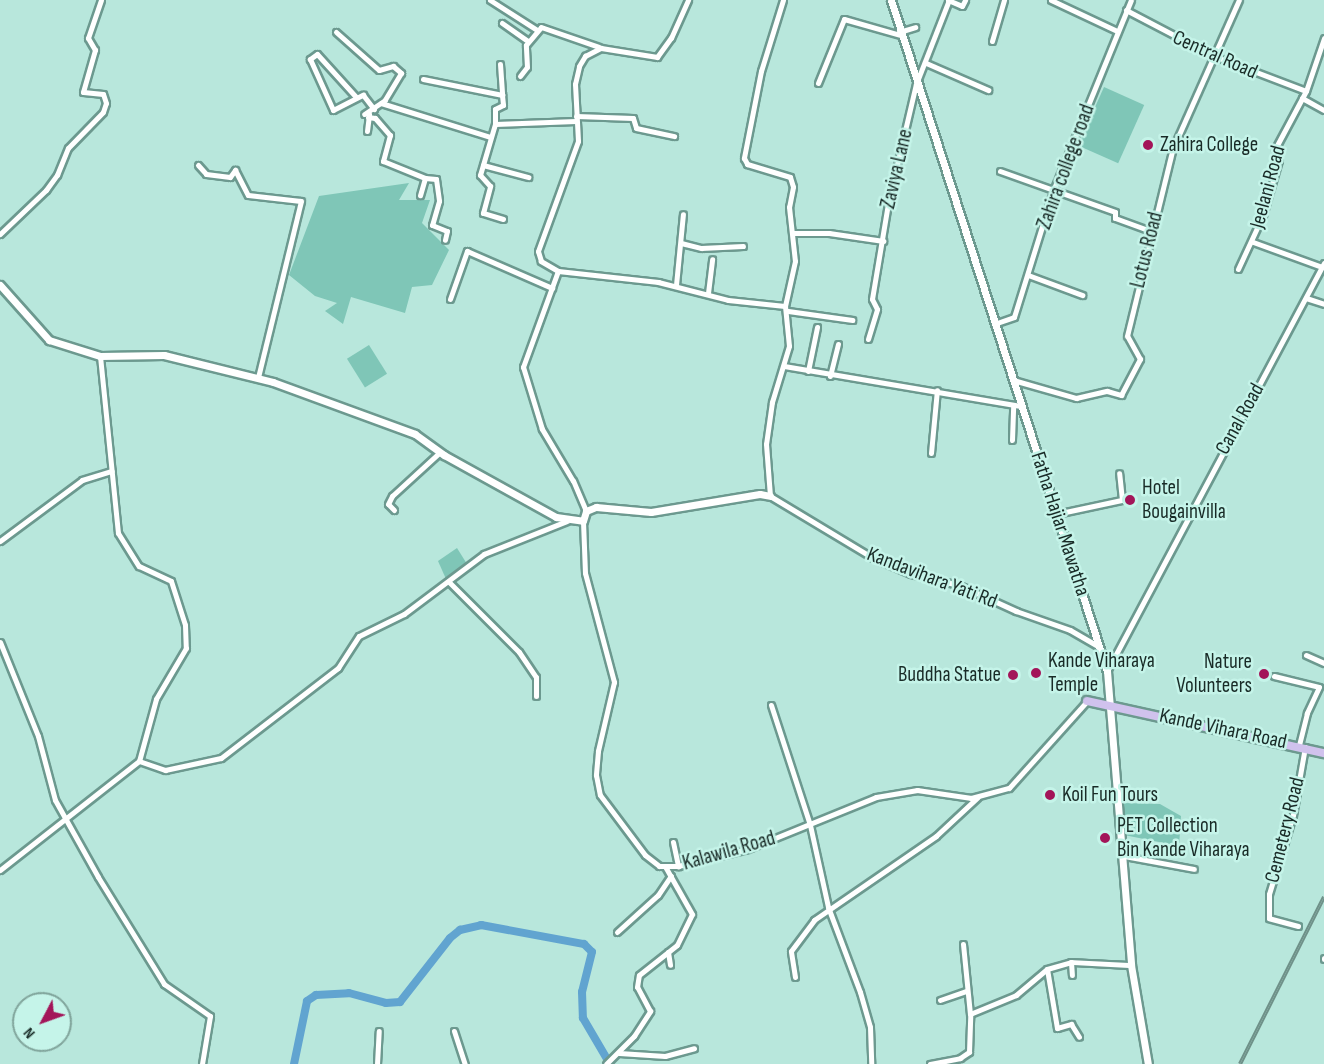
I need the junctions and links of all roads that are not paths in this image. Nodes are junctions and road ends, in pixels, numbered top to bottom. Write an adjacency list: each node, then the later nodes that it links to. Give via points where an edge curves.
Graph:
1 (101, 0): 54 (street, via 88,38 95,50 83,92 103,94 103,112 68,147 46,190)
2 (490, 0): 15 (street)
3 (688, 0): 22 (street, via 671,38 657,57)
4 (783, 0): 53 (street, via 760,71 744,158 747,164 793,181 789,207)
5 (891, 0): 18 (street, Fatha Hajiar Mawatha)
6 (949, 0): 7 (street, via 962,6); 24 (street, Zaviya Lane)
7 (965, 0)
8 (1004, 0): 21 (street)
9 (1050, 0): 16 (street)
10 (1131, 0): 12 (street, Zahira college road)
11 (1239, 0): 23 (street, Lotus Road)
12 (1126, 10): 16 (street, Zahira college road); 23 (street, Central Road)
13 (502, 23): 20 (street)
14 (915, 27): 18 (street)
15 (537, 30): 20 (street); 22 (street, via 545,27)
16 (1117, 31): 48 (street, Zahira college road)
17 (336, 32): 35 (street, via 379,70 398,68 398,82)
18 (900, 34): 28 (street, via 846,18); 29 (street, Fatha Hajiar Mawatha)
19 (1324, 38): 31 (street, Jeelani Road)
20 (528, 41): 26 (street, via 527,67)
21 (992, 41)
22 (601, 48): 38 (street, via 585,56 579,66)
23 (1214, 56): 31 (street, Central Road); 52 (street, Lotus Road, via 1173,148)
24 (926, 63): 29 (street, Zaviya Lane); 30 (street)
25 (501, 64): 32 (street)
26 (520, 76)
27 (423, 79): 32 (street)
28 (818, 83)
29 (916, 84): 56 (street, Zaviya Lane); 75 (street, Fatha Hajiar Mawatha)
30 (988, 90)
31 (1306, 92): 34 (street, Jeelani Road)
32 (502, 95): 39 (street, via 503,105 495,109)
33 (356, 98): 33 (street, via 333,110 310,59 317,54); 37 (street, via 363,94)
34 (1302, 98): 36 (street); 57 (street, Jeelani Road, via 1275,149 1278,160)
35 (381, 103): 37 (street); 42 (street)
36 (1324, 110)
37 (369, 113): 40 (street); 47 (street, via 390,135 384,161)
38 (576, 118): 39 (street); 41 (street, via 633,118 636,128); 63 (street, via 578,141 537,255)
39 (495, 123): 42 (street)
40 (367, 131)
41 (674, 136)
42 (490, 137): 44 (street)
43 (198, 165): 83 (street, via 206,174 230,177 235,170 248,195 301,201)
44 (483, 165): 46 (street); 51 (street, via 480,178 490,186 483,213)
45 (1000, 171): 48 (street)
46 (528, 177)
47 (425, 178): 49 (street); 55 (street, via 436,179 439,201 432,225 447,231)
48 (1053, 191): 52 (street, via 1115,213 1115,218); 64 (street, Zahira college road)
49 (420, 195)
50 (683, 214): 58 (street)
51 (503, 219)
52 (1151, 231): 84 (street, Lotus Road, via 1127,336 1140,359 1121,395 1107,391 1076,398)
53 (794, 233): 56 (street, via 829,233); 73 (street, via 795,261)
54 (0, 234)
55 (445, 240)
56 (883, 241): 77 (street, Zaviya Lane, via 872,299 878,309)
57 (1253, 242): 61 (street); 62 (street, Jeelani Road)
58 (681, 243): 59 (street, via 701,248); 65 (street)
59 (744, 246)
60 (712, 260): 68 (street)
61 (1323, 265): 71 (street, Canal Road)
62 (1238, 269)
63 (558, 271): 65 (street); 66 (street)
64 (1028, 275): 69 (street); 75 (street, Zahira college road, via 1014,317)
65 (676, 285): 68 (street)
66 (552, 288): 70 (street, via 467,251); 94 (street, via 523,367 542,429)
67 (1, 289): 79 (street, via 49,340)
68 (708, 293): 73 (street)
69 (1082, 295)
70 (450, 298)
71 (1306, 298): 72 (street); 104 (street, Canal Road)
72 (1324, 304)
73 (787, 309): 74 (street); 80 (street, via 790,330)
74 (852, 320)
75 (994, 324): 84 (street, Fatha Hajiar Mawatha)
76 (817, 327): 81 (street)
77 (868, 339)
78 (838, 344): 82 (street)
79 (100, 356): 83 (street, via 164,355); 90 (street, via 107,452)
80 (784, 366): 81 (street); 92 (street, via 772,402 766,444)
81 (808, 371): 82 (street)
82 (830, 376): 85 (street)
83 (258, 378): 88 (street, via 415,434)
84 (1013, 380): 86 (street, Fatha Hajiar Mawatha)
85 (937, 390): 86 (street); 89 (street)
86 (1017, 406): 87 (street); 95 (street, Fatha Hajiar Mawatha)
87 (1012, 441)
88 (440, 452): 93 (street, via 392,496 388,504); 96 (street)
89 (932, 453)
90 (112, 471): 98 (street, via 82,480); 113 (street, via 118,533 139,566 171,581 185,625 186,648 156,699)
91 (1119, 473): 95 (street, via 1122,500)
92 (771, 496): 94 (street, via 760,494 651,512 596,507); 101 (street, Kandavihara Yati Rd, via 873,558 911,574 958,585 1070,630)
93 (394, 510)
94 (586, 511): 97 (street)
95 (1056, 514): 101 (street, Fatha Hajiar Mawatha)
96 (568, 520): 97 (street); 99 (street, via 484,554)
97 (583, 521): 120 (street, Kalawila Road, via 585,573 614,682 598,752 596,775 600,795 645,855)
98 (0, 541)
99 (449, 582): 107 (street, via 519,652 536,677); 113 (street, via 404,614 359,636 338,668 221,758 165,770)
100 (0, 642): 115 (street, via 38,736 55,800)
101 (1100, 647): 104 (street, Fatha Hajiar Mawatha)
102 (1306, 655): 103 (street)
103 (1324, 663)
104 (1107, 671): 110 (street, Fatha Hajiar Mawatha)
105 (1274, 676): 106 (street)
106 (1322, 685): 111 (street, via 1306,716)
107 (536, 696)
108 (1087, 701): 110 (main road, Kande Vihara Road); 114 (street, Kalawila Road, via 1009,789)
109 (771, 705): 116 (street)
110 (1111, 705): 111 (main road, Kande Vihara Road); 118 (street, Fatha Hajiar Mawatha)
111 (1302, 746): 112 (main road, Kande Vihara Road); 125 (street, Cemetery Road, via 1293,815 1269,894 1269,918)
112 (1324, 753)
113 (140, 761): 115 (street)
114 (980, 796): 116 (street, Kalawila Road, via 960,798 916,790 876,797); 124 (street, via 936,836)
115 (68, 821): 122 (street); 143 (street, via 135,942 164,984 210,1016)
116 (810, 825): 119 (street, Kalawila Road, via 748,849); 124 (street)
117 (672, 842): 119 (street)
118 (1124, 856): 121 (street); 130 (street, Fatha Hajiar Mawatha)
119 (678, 866): 120 (street, Kalawila Road)
120 (666, 867): 123 (street)
121 (1194, 869)
122 (0, 870)
123 (671, 876): 126 (street, via 658,895); 128 (street, via 692,914 676,945)
124 (828, 907): 134 (street, via 799,936 791,951); 147 (street, via 870,1027)
125 (1298, 926)
126 (617, 932)
127 (963, 944): 135 (street)
128 (668, 952): 131 (street); 142 (street, via 639,975 637,987 650,1011)
129 (1071, 962): 130 (street); 132 (street); 133 (street)
130 (1131, 964): 149 (street, Fatha Hajiar Mawatha)
131 (670, 965)
132 (1047, 969): 137 (street, via 1016,996); 140 (street, via 1057,1028 1071,1024)
133 (1072, 975)
134 (795, 977)
135 (966, 991): 136 (street); 137 (street)
136 (940, 1000)
137 (970, 1014): 148 (street, via 969,1052 960,1058)
138 (379, 1031): 144 (street)
139 (454, 1031): 145 (street)
140 (1079, 1037)
141 (694, 1048): 142 (street, via 665,1056)
142 (619, 1054): 146 (street)
143 (202, 1064)
144 (377, 1064)
145 (465, 1064)
146 (606, 1064)
147 (871, 1064)
148 (930, 1064)
149 (1148, 1064)

